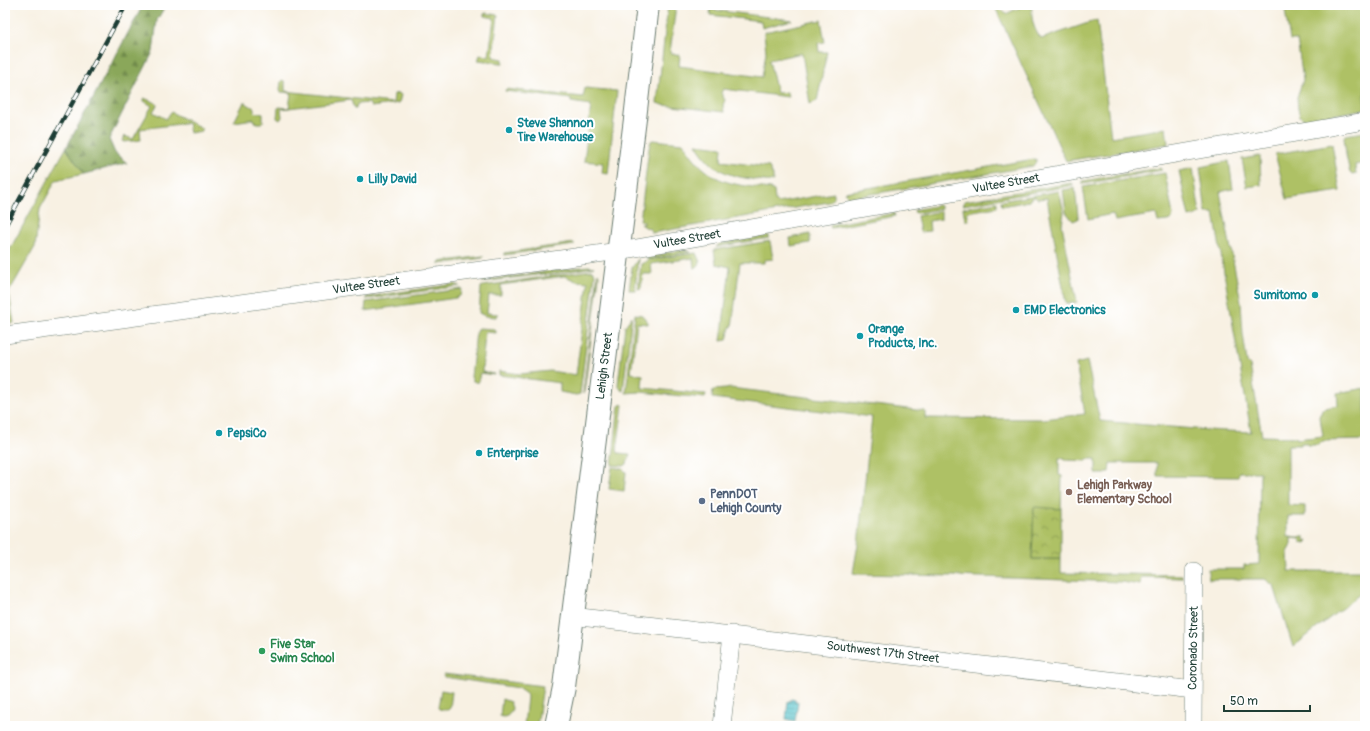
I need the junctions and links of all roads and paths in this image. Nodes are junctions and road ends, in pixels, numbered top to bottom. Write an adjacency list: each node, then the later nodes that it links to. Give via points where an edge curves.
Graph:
1 (648, 5): 3 (main road, Lehigh Street)
2 (1365, 121): 3 (street, Vultee Street)
3 (619, 251): 4 (street, Vultee Street); 6 (main road, Lehigh Street)
4 (5, 335)
5 (1194, 571): 9 (street, Coronado Street)
6 (572, 616): 7 (street, Southwest 17th Street); 8 (main road, Lehigh Street)
7 (732, 634): 9 (street, Southwest 17th Street); 12 (street)
8 (564, 687): 10 (main road, Lehigh Street); 11 (main road)
9 (1193, 690): 13 (street, Coronado Street)
10 (556, 726)
11 (570, 726)
12 (722, 726)
13 (1193, 726)

